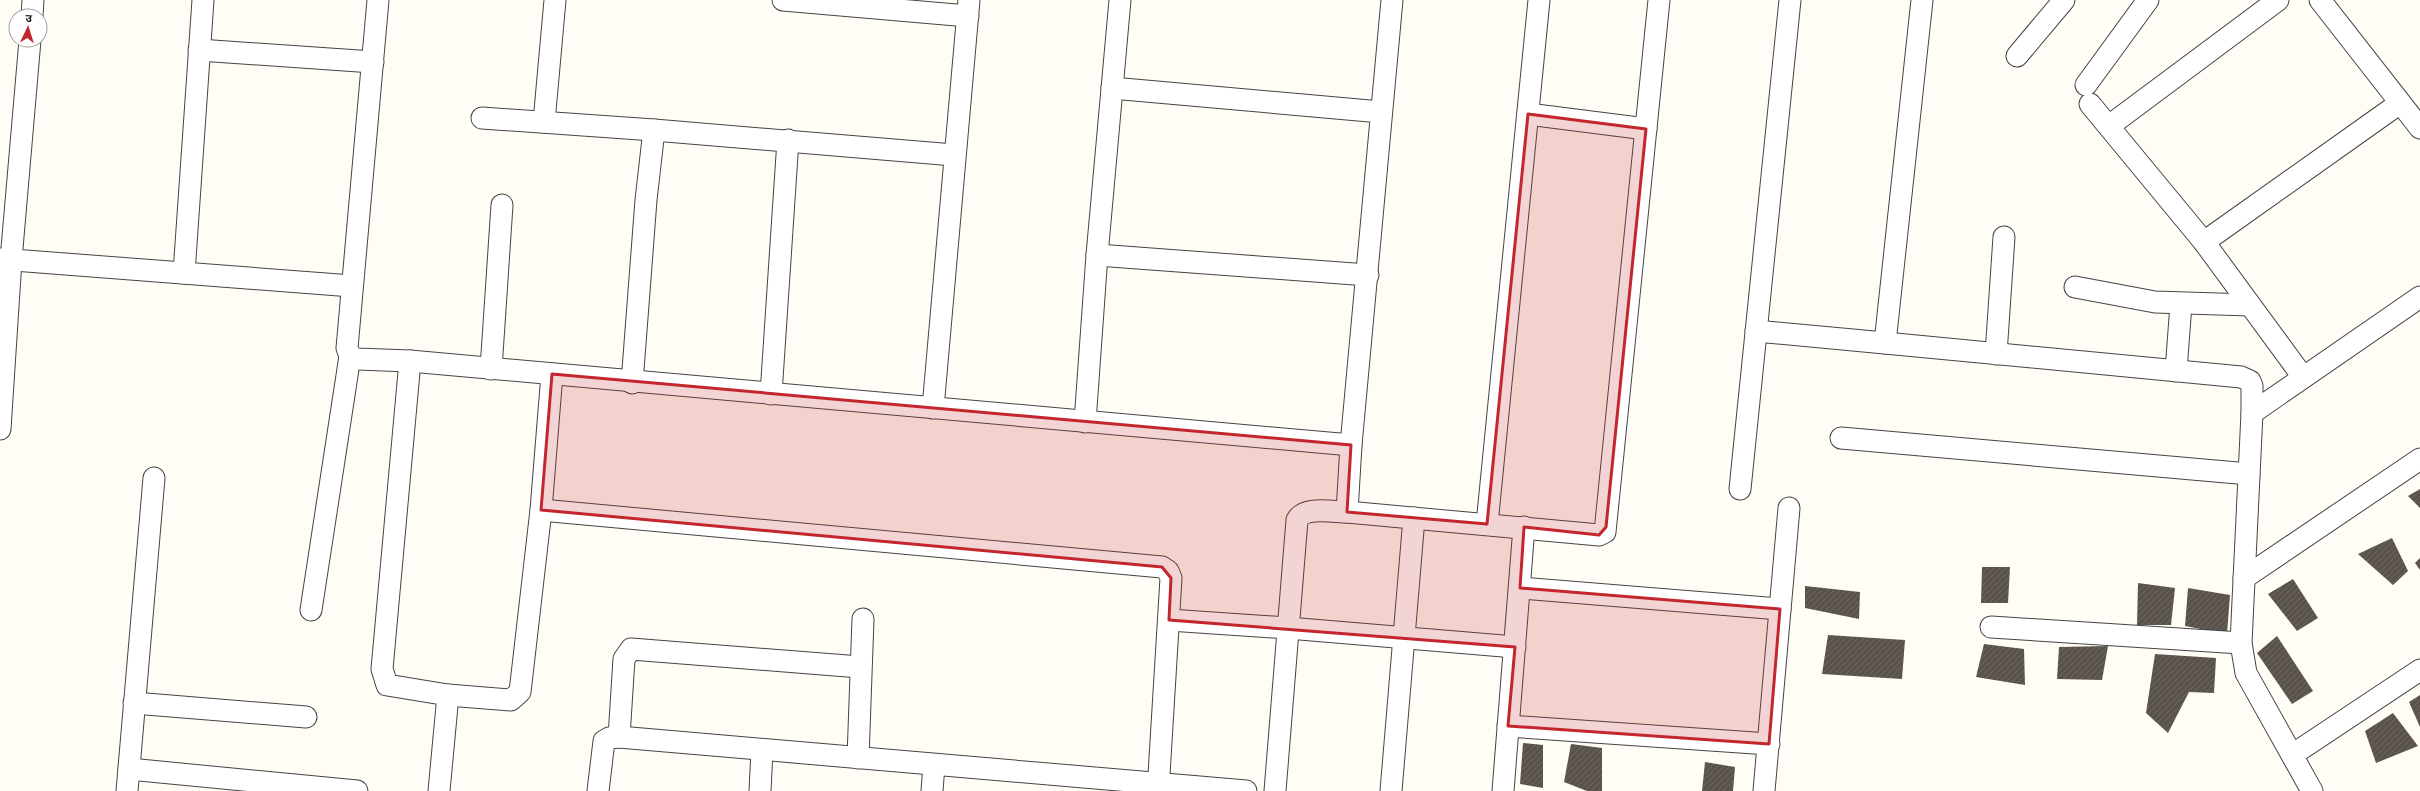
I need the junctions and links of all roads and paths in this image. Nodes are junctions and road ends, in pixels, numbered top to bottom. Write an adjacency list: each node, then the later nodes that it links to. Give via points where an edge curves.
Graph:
1 (203, 0): 17 (street)
2 (378, 0): 19 (street)
3 (555, 0): 25 (street)
4 (783, 0): 15 (street)
5 (1120, 0): 20 (street)
6 (1392, 0): 22 (street)
7 (1539, 0): 23 (street)
8 (1659, 0): 28 (street)
9 (1790, 0): 44 (street)
10 (1922, 0): 45 (street)
11 (2064, 0): 18 (street)
12 (2148, 0): 26 (street, via 2088,95)
13 (2278, 0): 26 (street)
14 (2320, 0): 21 (street)
15 (968, 8): 31 (street)
16 (29, 48): 36 (street)
17 (199, 50): 19 (street); 37 (street)
18 (2017, 56)
19 (373, 62): 39 (street)
20 (1112, 88): 22 (street); 35 (street)
21 (2400, 103): 27 (street); 34 (street)
22 (1381, 112): 38 (street)
23 (1528, 114): 28 (street); 69 (street)
24 (482, 118): 25 (street)
25 (544, 122): 29 (street)
26 (2109, 126): 34 (street)
27 (2420, 128)
28 (1646, 129): 70 (street, via 1606,527 1599,535)
29 (654, 130): 30 (street); 53 (street)
30 (788, 140): 31 (street); 54 (street)
31 (954, 155): 55 (street)
32 (502, 205): 49 (street)
33 (2004, 237): 46 (street)
34 (2204, 242): 43 (street)
35 (1097, 255): 38 (street); 57 (street)
36 (6, 259): 37 (street); 58 (street)
37 (184, 273): 39 (street)
38 (1368, 275): 60 (street)
39 (352, 286): 47 (street, via 348,348)
40 (2075, 287): 42 (street, via 2141,300)
41 (2420, 297): 52 (street)
42 (2181, 304): 43 (street); 50 (street)
43 (2250, 305): 52 (street)
44 (1756, 331): 45 (street); 64 (street)
45 (1885, 343): 46 (street)
46 (1996, 354): 50 (street)
47 (350, 356): 48 (street, via 357,359); 74 (street)
48 (410, 361): 49 (street); 84 (street, via 382,669 387,685)
49 (491, 369): 51 (street)
50 (2176, 371): 56 (street, via 2246,378 2252,386)
51 (552, 374): 53 (street); 66 (street)
52 (2303, 377): 56 (street)
53 (632, 383): 54 (street)
54 (771, 394): 55 (street)
55 (932, 408): 57 (street)
56 (2252, 413): 62 (street)
57 (1085, 422): 60 (street)
58 (0, 429)
59 (1841, 438): 62 (street)
60 (1351, 445): 67 (street)
61 (2420, 459): 71 (street)
62 (2249, 474): 71 (street)
63 (154, 478): 85 (street)
64 (1740, 489)
65 (1790, 508): 73 (street)
66 (541, 510): 76 (street, via 1162,567 1168,570 1171,578); 84 (street, via 520,692 511,700)
67 (1347, 512): 68 (street); 77 (street, via 1307,512 1300,515 1297,520)
68 (1414, 518): 69 (street); 79 (street)
69 (1487, 524): 70 (street)
70 (1524, 527): 72 (street)
71 (2244, 578): 80 (street)
72 (1520, 588): 73 (street); 81 (street)
73 (1780, 609): 89 (street)
74 (311, 610)
75 (863, 619): 82 (street)
76 (1169, 620): 77 (street); 95 (street)
77 (1288, 628): 79 (street); 103 (street)
78 (1991, 628): 80 (street)
79 (1404, 638): 81 (street); 104 (street)
80 (2241, 643): 91 (street, via 2246,673)
81 (1515, 647): 87 (street)
82 (860, 667): 88 (street, via 631,649 624,659); 92 (street)
83 (2420, 670): 91 (street)
84 (448, 695): 98 (street)
85 (134, 703): 86 (street); 94 (street)
86 (306, 717)
87 (1508, 726): 89 (street); 105 (street)
88 (619, 737): 90 (street); 99 (street, via 604,741)
89 (1769, 744): 106 (street)
90 (762, 750): 92 (street); 100 (street)
91 (2292, 755): 107 (street)
92 (858, 758): 93 (street)
93 (934, 765): 95 (street); 101 (street)
94 (128, 770): 96 (street); 97 (street)
95 (1158, 788): 102 (street)
96 (127, 791)
97 (357, 791)
98 (439, 791)
99 (598, 791)
100 (760, 791)
101 (932, 791)
102 (1246, 791)
103 (1275, 791)
104 (1391, 791)
105 (1503, 791)
106 (1764, 791)
107 (2312, 791)

